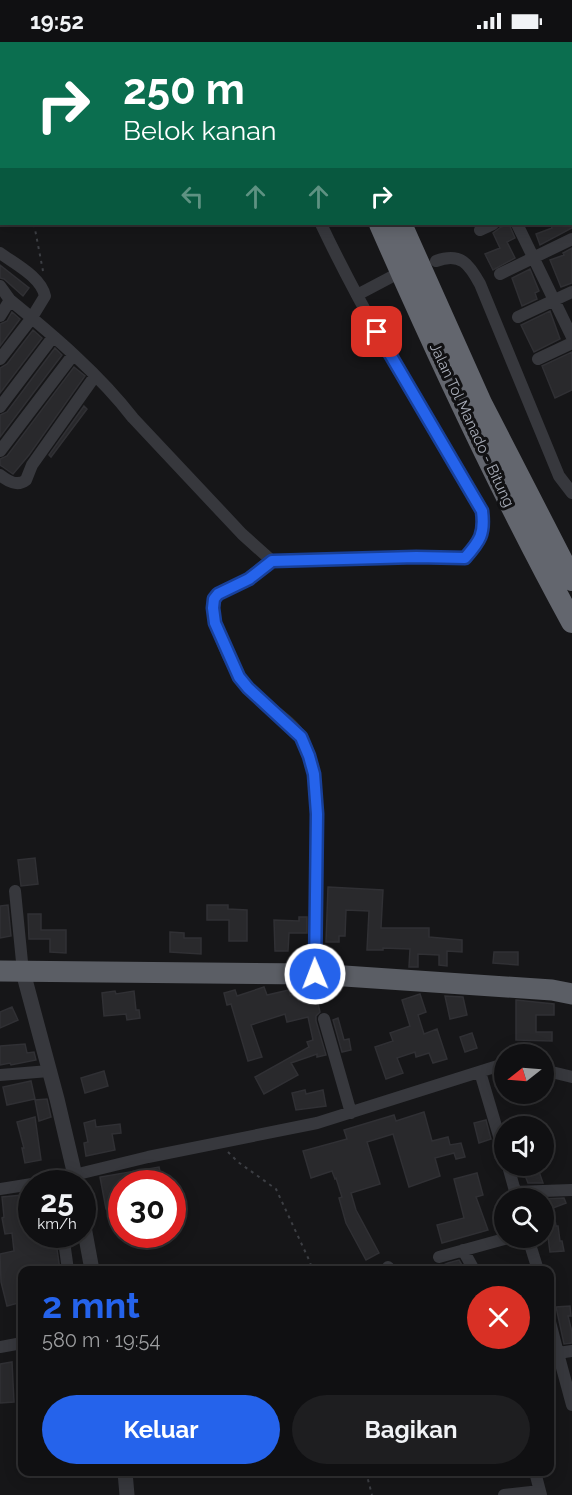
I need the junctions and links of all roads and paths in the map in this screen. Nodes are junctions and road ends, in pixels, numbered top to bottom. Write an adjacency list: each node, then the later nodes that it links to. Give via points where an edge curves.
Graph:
1 (34, 225): 15 (path)
2 (322, 225): 17 (street)
3 (380, 225): 36 (highway, Jalan Tol Manado - Bitung, via 463,410)
4 (401, 225): 35 (highway, Jalan Tol Manado - Bitung, via 481,403)
5 (491, 225): 7 (street)
6 (518, 225): 10 (street)
7 (480, 230)
8 (572, 239): 10 (street)
9 (0, 253): 15 (street)
10 (534, 257): 12 (street); 19 (street)
11 (436, 261): 33 (street, via 447,257 470,265 559,476)
12 (500, 274)
13 (393, 276): 17 (street)
14 (0, 286): 18 (street)
15 (44, 289): 22 (street, via 45,298)
16 (572, 292): 19 (street)
17 (357, 295): 34 (street, via 482,511 484,527 465,558)
18 (10, 300): 20 (street); 22 (street)
19 (554, 300): 21 (street); 23 (street)
20 (0, 316)
21 (518, 317)
22 (31, 319): 24 (street); 27 (street)
23 (572, 337)
24 (53, 338): 26 (street); 30 (street)
25 (572, 343): 28 (street)
26 (73, 355): 29 (street); 31 (street)
27 (0, 358)
28 (538, 359)
29 (95, 376): 32 (street, via 32,465 26,480 12,483); 34 (street, via 242,534)
30 (0, 407)
31 (0, 451)
32 (0, 475)
33 (572, 493)
34 (272, 561): 40 (street, via 249,579 218,594 213,616 239,677 301,737 309,756 317,814)
35 (572, 580)
36 (572, 622)
37 (15, 891): 39 (street)
38 (0, 971): 39 (highway)
39 (23, 972): 40 (highway); 44 (street)
40 (315, 974): 41 (highway)
41 (572, 994)
42 (324, 1019): 49 (street)
43 (494, 1067): 45 (street)
44 (50, 1071): 47 (street); 52 (street)
45 (480, 1072): 49 (street); 50 (street)
46 (554, 1073): 48 (street)
47 (0, 1075)
48 (572, 1077)
49 (351, 1113): 51 (street)
50 (494, 1119)
51 (220, 1143): 53 (street); 66 (path, via 238,1162 276,1189)
52 (74, 1170)
53 (96, 1173)
54 (18, 1186): 55 (street)
55 (0, 1189)
56 (571, 1190): 57 (street)
57 (554, 1192)
58 (494, 1242): 62 (street)
59 (65, 1248): 64 (street)
60 (88, 1248): 65 (street)
61 (531, 1248): 68 (street)
62 (463, 1250): 63 (street); 67 (street)
63 (439, 1257)
64 (67, 1266)
65 (91, 1266)
66 (311, 1266)
67 (472, 1266)
68 (537, 1266)
69 (554, 1337): 73 (street)
70 (18, 1344): 71 (street)
71 (0, 1347)
72 (572, 1351): 73 (street)
73 (558, 1353): 74 (street)
74 (572, 1405)
75 (125, 1476): 79 (street)
76 (367, 1476): 80 (path)
77 (536, 1476): 78 (street)
78 (540, 1493): 81 (street)
79 (127, 1495)
80 (372, 1495)
81 (504, 1495)

